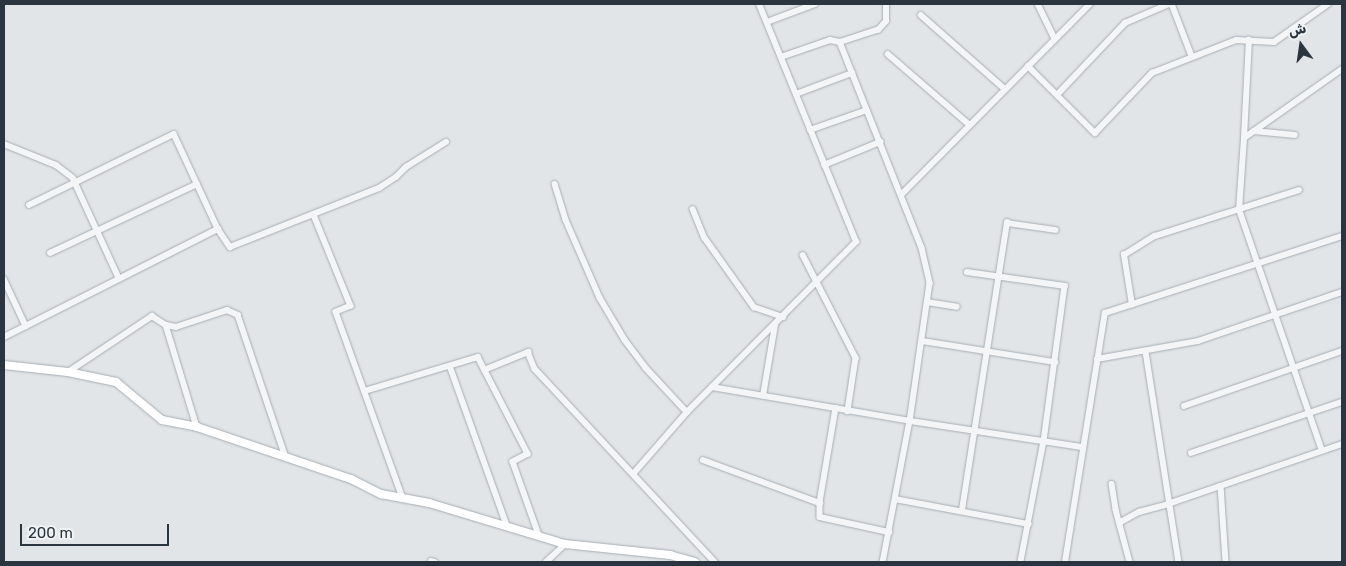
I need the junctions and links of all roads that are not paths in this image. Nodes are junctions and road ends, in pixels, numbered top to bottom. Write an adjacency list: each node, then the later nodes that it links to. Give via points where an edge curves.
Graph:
1 (759, 4): 9 (street)
2 (815, 4): 9 (street)
3 (886, 4): 12 (street, via 886,21 878,30)
4 (1038, 4): 10 (street)
5 (1090, 4): 10 (street)
6 (1167, 4): 15 (street); 21 (street, via 1125,23)
7 (1328, 4): 11 (street, via 1274,42)
8 (921, 15): 19 (street)
9 (767, 22): 14 (street)
10 (1055, 39): 16 (street)
11 (1249, 40): 15 (street, via 1236,40); 27 (street)
12 (840, 42): 14 (street, via 830,40); 18 (street)
13 (888, 54): 23 (street)
14 (781, 56): 20 (street)
15 (1192, 56): 21 (street, via 1152,73 1095,133)
16 (1028, 66): 19 (street); 21 (street)
17 (1342, 69): 25 (street)
18 (852, 73): 20 (street); 22 (street)
19 (1005, 89): 23 (street)
20 (796, 94): 24 (street)
21 (1057, 95)
22 (867, 110): 24 (street); 29 (street)
23 (970, 125): 36 (street)
24 (810, 130): 31 (street)
25 (1254, 131): 26 (street); 27 (street)
26 (1295, 135)
27 (1244, 138): 39 (street)
28 (446, 142): 40 (street, via 378,188)
29 (880, 142): 31 (street); 36 (street)
30 (4, 144): 32 (street, via 56,165)
31 (824, 165): 52 (street, via 856,242)
32 (75, 183): 33 (street, via 174,134); 37 (street); 43 (street)
33 (197, 184): 41 (street); 43 (street)
34 (555, 184): 81 (street, via 566,220 600,298 646,368)
35 (1299, 190): 39 (street)
36 (901, 195): 54 (street, via 922,248 930,283)
37 (29, 206)
38 (693, 208): 58 (street, via 705,238 754,307)
39 (1239, 210): 47 (street); 55 (street, via 1155,236 1124,255)
40 (314, 215): 41 (street, via 230,247); 75 (street, via 351,306 336,312)
41 (218, 229): 50 (street)
42 (1056, 230): 49 (street, via 1008,223)
43 (97, 232): 45 (street); 50 (street)
44 (1342, 236): 47 (street)
45 (50, 252)
46 (803, 255): 52 (street)
47 (1258, 264): 55 (street); 57 (street)
48 (966, 272): 49 (street)
49 (1000, 277): 65 (street); 68 (street, via 1065,286)
50 (118, 278): 61 (street)
51 (4, 279): 61 (street)
52 (817, 282): 58 (street); 80 (street, via 856,358)
53 (1342, 292): 57 (street)
54 (928, 302): 56 (street); 63 (street)
55 (1132, 305): 67 (street, via 1105,313)
56 (957, 307)
57 (1275, 316): 66 (street, via 1198,341); 71 (street)
58 (783, 317): 60 (street)
59 (166, 325): 73 (street, via 152,316); 84 (street); 91 (street, via 176,327 227,310 238,315)
60 (775, 325): 74 (street); 76 (street)
61 (26, 326): 62 (street)
62 (4, 337)
63 (922, 341): 65 (street); 83 (street)
64 (1342, 351): 71 (street)
65 (989, 352): 68 (street); 85 (street)
66 (1146, 352): 67 (street); 99 (street)
67 (1097, 358): 88 (street)
68 (1055, 362): 86 (street)
69 (4, 365): 73 (street)
70 (450, 366): 72 (street, via 478,357); 75 (street); 103 (street)
71 (1293, 368): 78 (street); 82 (street)
72 (484, 370): 93 (street, via 528,352 534,369); 105 (street, via 528,454 513,462)
73 (68, 372): 84 (street, via 116,382 162,420)
74 (712, 387): 76 (street); 81 (street)
75 (365, 391): 96 (street)
76 (763, 396): 79 (street)
77 (1342, 402): 82 (street)
78 (1184, 406)
79 (836, 408): 80 (street); 98 (street)
80 (848, 410): 83 (street)
81 (687, 412): 93 (street)
82 (1309, 413): 89 (street); 90 (street)
83 (910, 421): 85 (street); 97 (street)
84 (198, 426): 91 (street)
85 (976, 431): 86 (street); 100 (street)
86 (1044, 441): 88 (street); 101 (street)
87 (1342, 444): 89 (street)
88 (1082, 447): 113 (street)
89 (1322, 451): 95 (street)
90 (1191, 453)
91 (286, 458): 96 (street, via 351,479 381,494)
92 (703, 460): 98 (street)
93 (633, 474): 110 (street)
94 (1112, 484): 102 (street)
95 (1221, 486): 99 (street); 116 (street)
96 (403, 498): 103 (street)
97 (895, 499): 100 (street); 104 (street)
98 (820, 503): 104 (street, via 820,517)
99 (1168, 504): 102 (street, via 1139,512); 115 (street)
100 (962, 510): 101 (street)
101 (1030, 524): 112 (street)
102 (1119, 524): 114 (street)
103 (507, 525): 105 (street)
104 (889, 532): 111 (street)
105 (539, 535): 106 (street)
106 (565, 544): 107 (street); 108 (street)
107 (671, 559): 109 (street)
108 (546, 562)
109 (695, 562)
110 (715, 562)
111 (883, 562)
112 (1021, 562)
113 (1065, 562)
114 (1130, 562)
115 (1179, 562)
116 (1226, 562)

